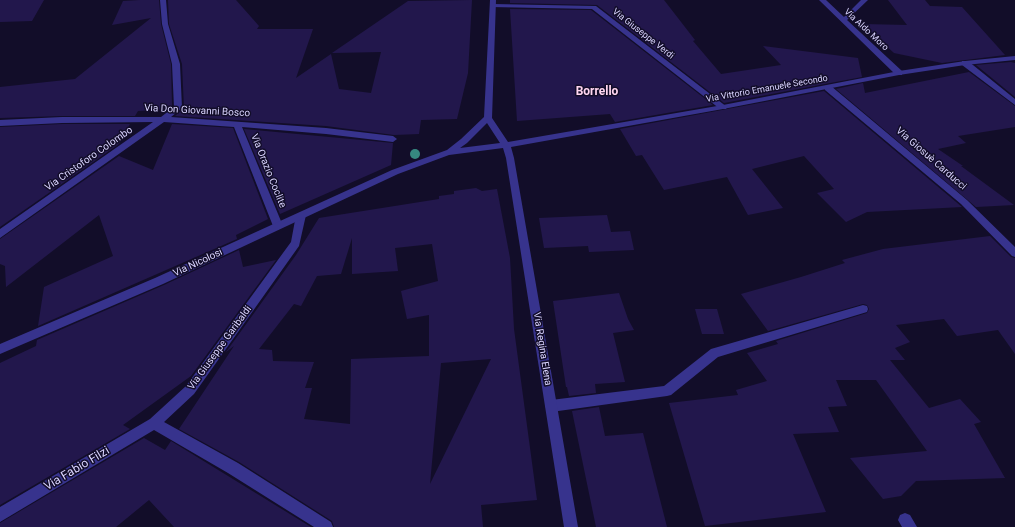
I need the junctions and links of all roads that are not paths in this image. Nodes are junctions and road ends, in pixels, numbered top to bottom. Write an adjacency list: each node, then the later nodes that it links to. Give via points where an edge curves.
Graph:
1 (163, 0): 13 (street, Via Cristoforo Colombo, via 176,64 178,108)
2 (822, 0): 5 (street, Via Aldo Moro)
3 (865, 0): 5 (street)
4 (493, 3): 11 (street, Via Giuseppe Verdi, via 594,7); 12 (street)
5 (843, 21): 8 (street, Via Aldo Moro)
6 (1015, 58): 7 (street, Via Vittorio Emanuele Secondo)
7 (965, 63): 8 (street, Via Vittorio Emanuele Secondo); 10 (street)
8 (899, 73): 9 (street, Via Vittorio Emanuele Secondo)
9 (828, 88): 11 (street, Via Vittorio Emanuele Secondo); 22 (street, Via Giosuè Carducci, via 964,202)
10 (1015, 103)
11 (723, 107): 17 (street, Via Vittorio Emanuele Secondo)
12 (488, 118): 17 (street, Via Regina Elena); 18 (street)
13 (166, 119): 14 (street, Via Don Giovanni Bosco); 15 (street, Via Don Giovanni Bosco); 21 (street, Via Cristoforo Colombo)
14 (0, 123)
15 (237, 124): 16 (street, Via Don Giovanni Bosco); 20 (street, Via Orazio Coclite)
16 (393, 139)
17 (506, 145): 18 (street, Via Vittorio Emanuele Secondo); 25 (street, Via Regina Elena, via 513,172)
18 (448, 152): 19 (street, Via Nicolosi, via 395,172)
19 (301, 215): 20 (street, Via Nicolosi); 26 (street, Via Giuseppe Garibaldi, via 296,243 190,390)
20 (278, 226): 24 (street, Via Nicolosi, via 159,281)
21 (0, 234)
22 (1015, 253)
23 (863, 309): 25 (street, via 715,353 667,391)
24 (0, 349)
25 (551, 406): 29 (street, Via Regina Elena)
26 (154, 423): 27 (street, Via Fabio Filzi); 28 (street, via 233,468)
27 (0, 515)
28 (326, 527)
29 (571, 527)

